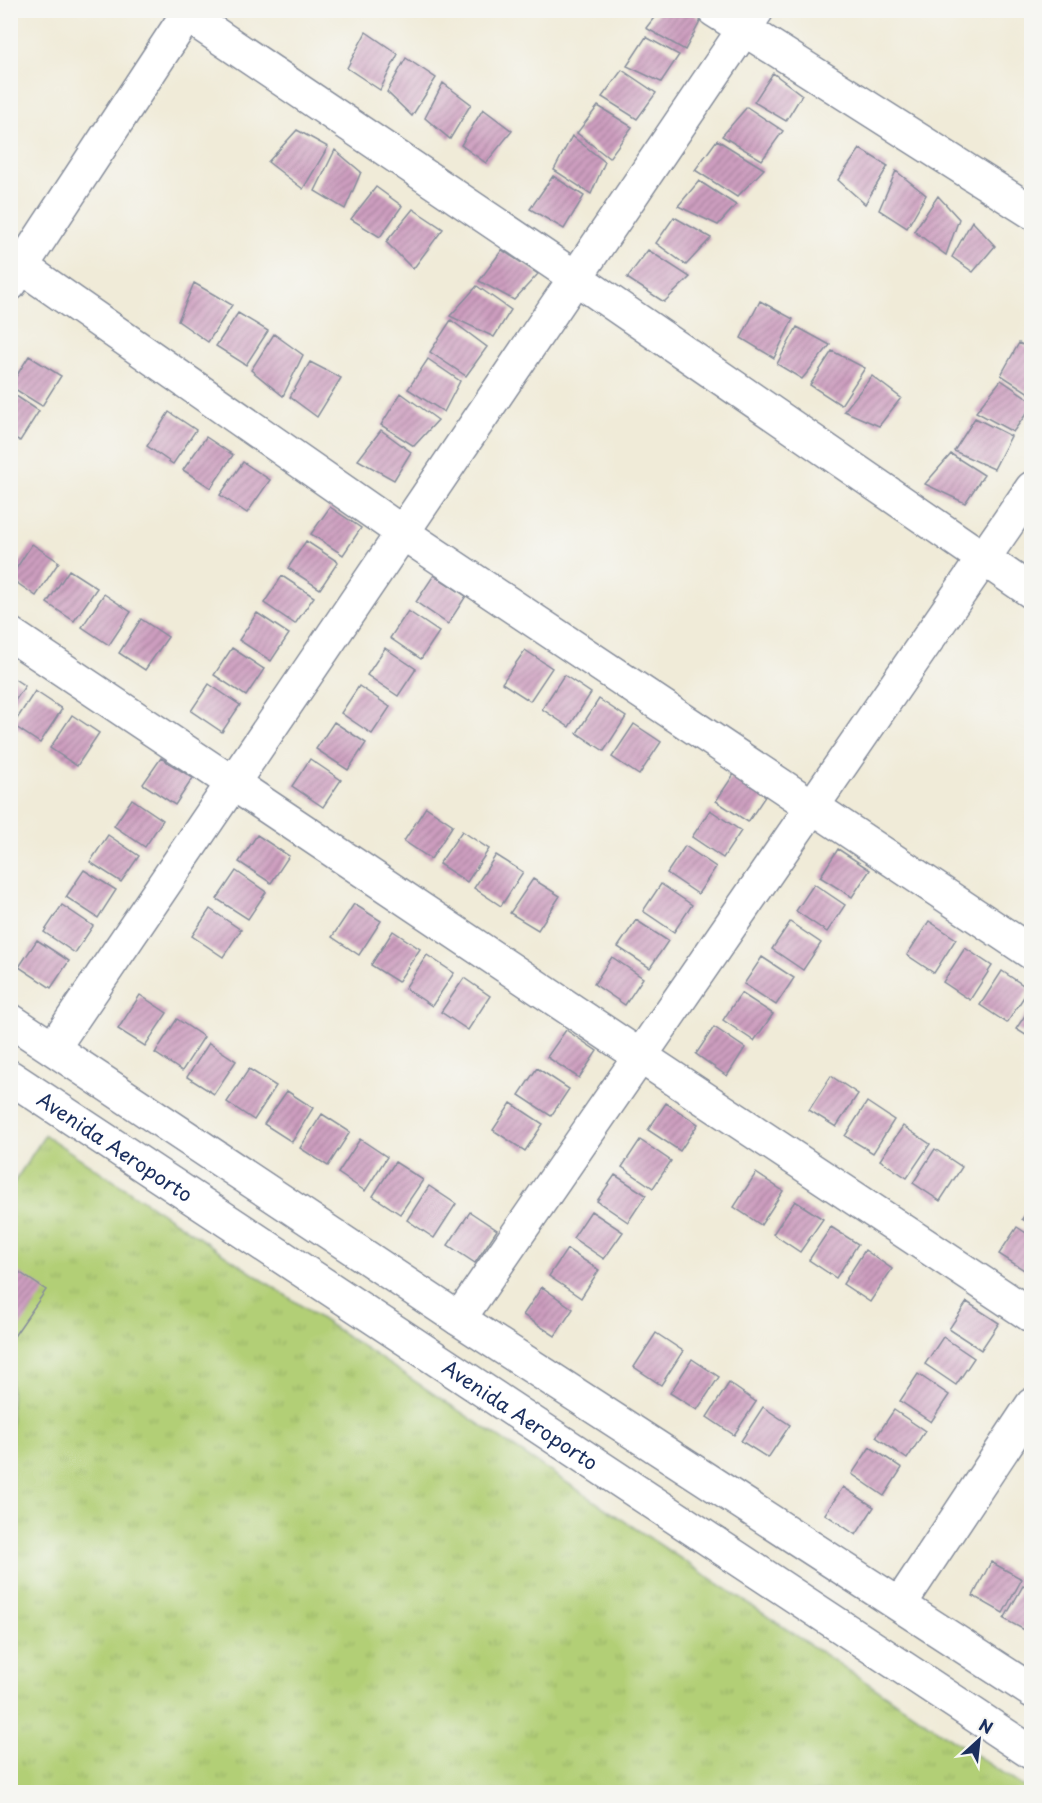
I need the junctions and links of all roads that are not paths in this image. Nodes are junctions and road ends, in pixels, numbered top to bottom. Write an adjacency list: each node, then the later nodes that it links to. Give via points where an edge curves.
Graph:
1 (714, 10): 3 (street)
2 (188, 13): 5 (street); 6 (street)
3 (751, 20): 4 (street); 6 (street)
4 (1032, 212)
5 (16, 275): 8 (street)
6 (576, 278): 8 (street); 9 (street)
7 (1032, 488): 9 (street)
8 (403, 533): 12 (street); 13 (street)
9 (982, 559): 10 (street); 13 (street)
10 (1032, 592)
11 (10, 634): 12 (street)
12 (234, 782): 16 (street); 17 (street)
13 (813, 805): 14 (street); 17 (street)
14 (1032, 953)
15 (10, 1020): 16 (street)
16 (53, 1048): 20 (street)
17 (640, 1056): 19 (street); 20 (street)
18 (10, 1077): 24 (street, Avenida Aeroporto)
19 (1032, 1316)
20 (459, 1319): 22 (street)
21 (1032, 1405): 22 (street)
22 (900, 1604): 23 (street)
23 (1032, 1691)
24 (1032, 1753)

